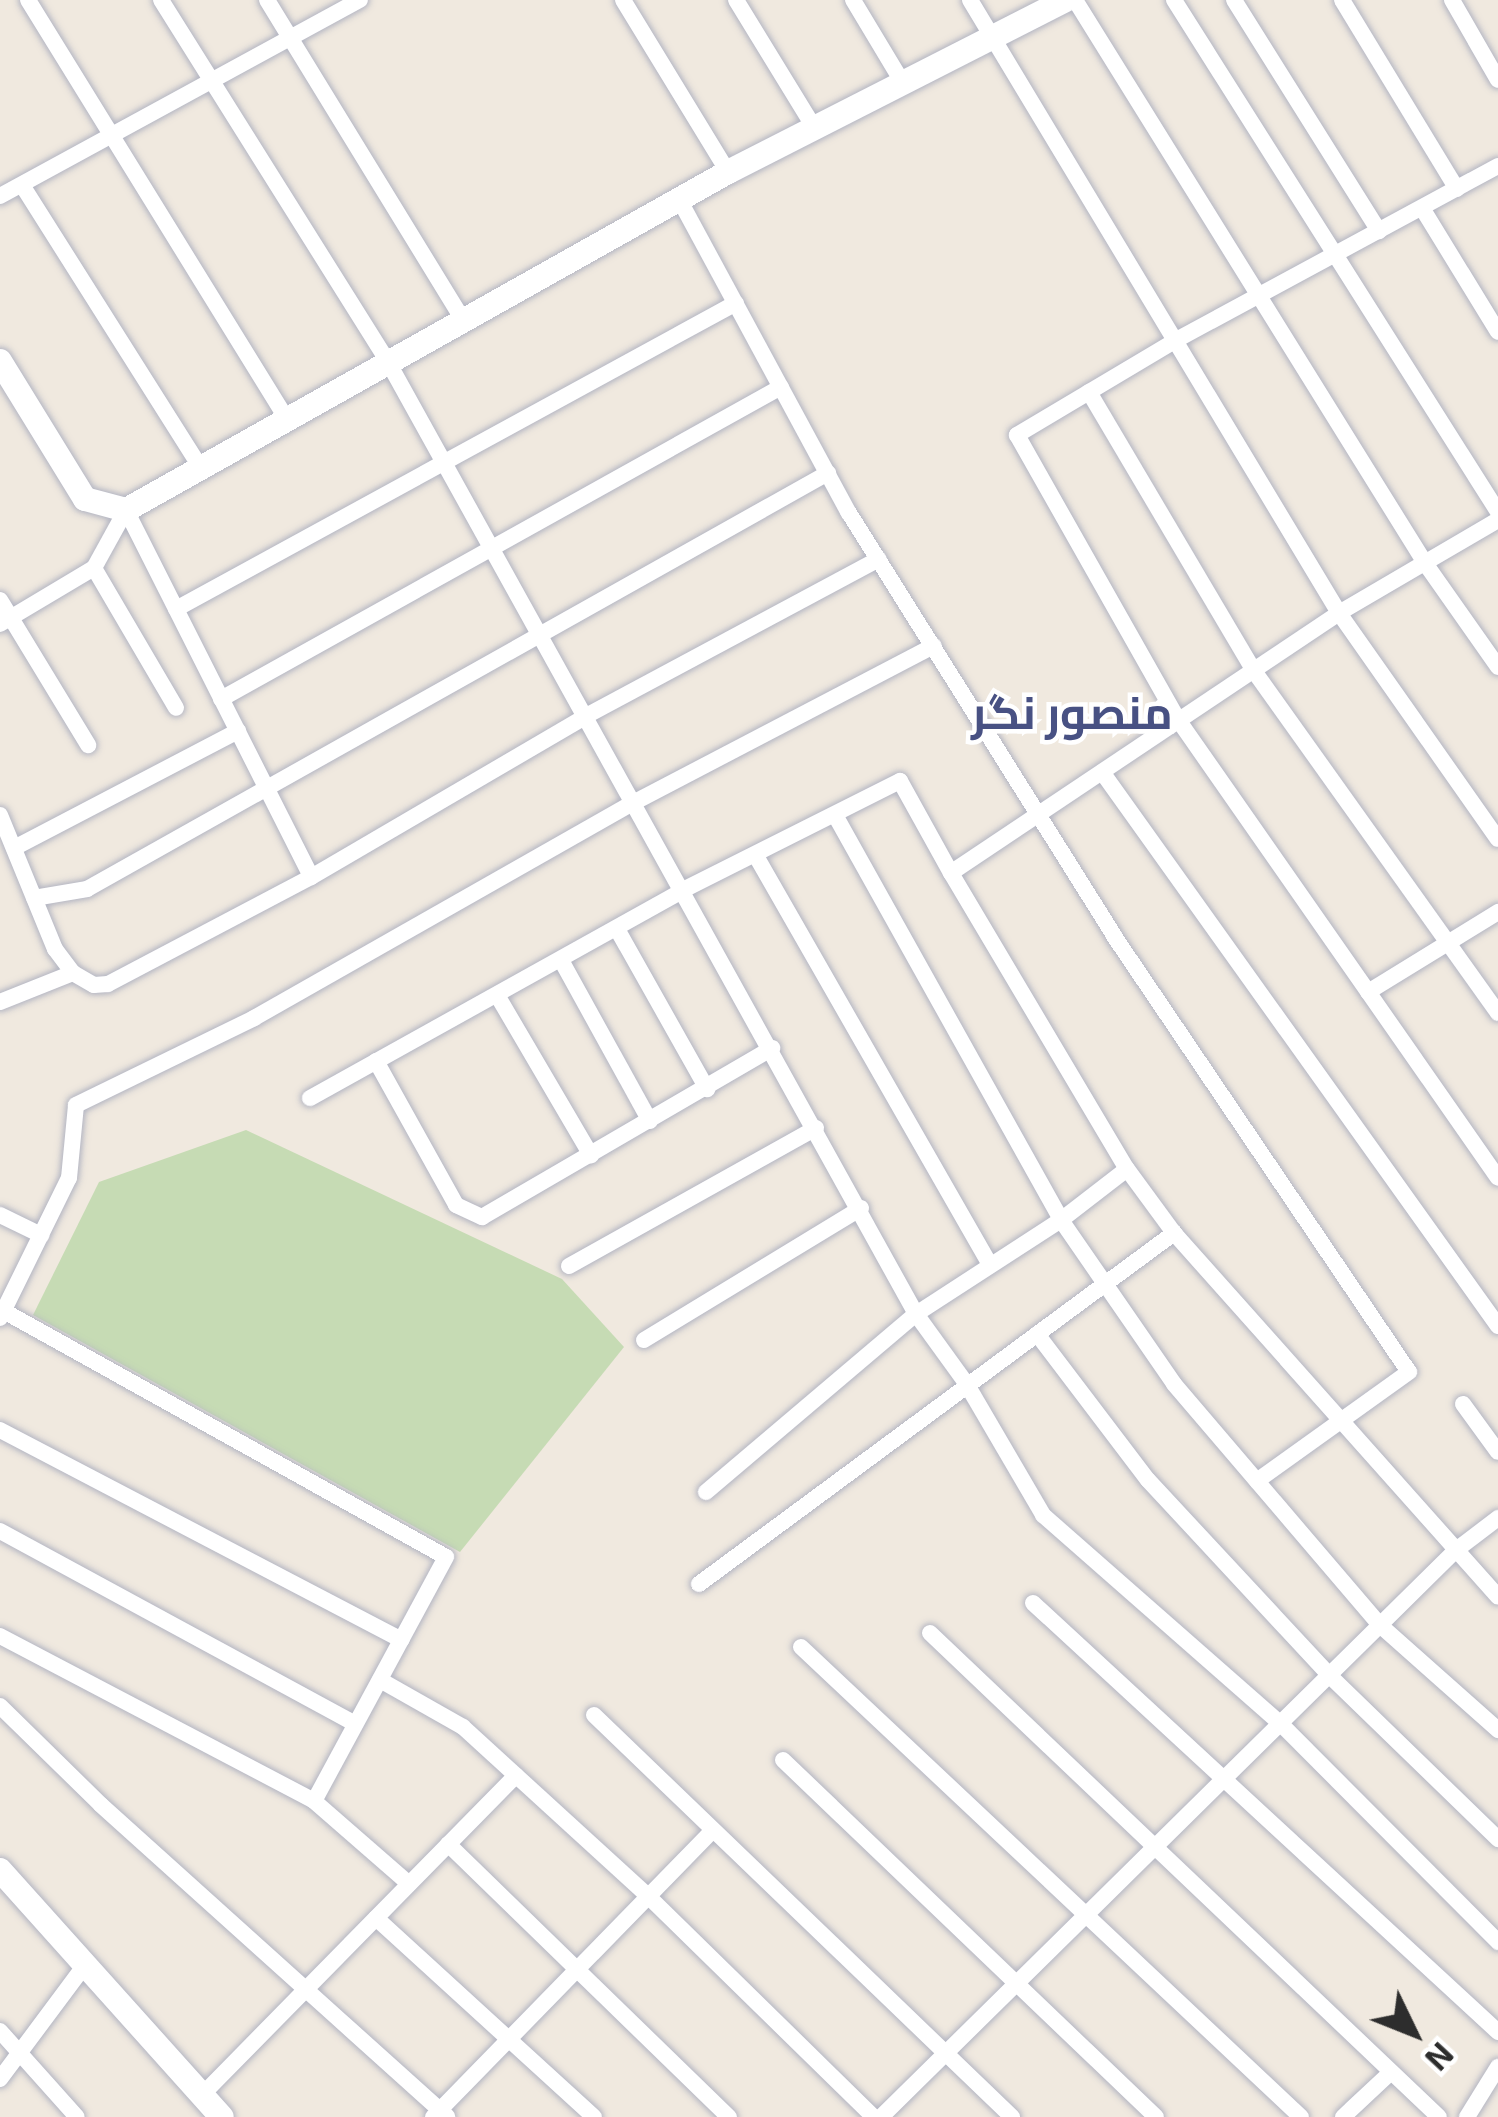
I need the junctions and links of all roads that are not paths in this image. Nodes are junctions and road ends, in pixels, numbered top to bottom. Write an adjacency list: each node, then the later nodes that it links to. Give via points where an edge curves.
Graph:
1 (28, 0): 21 (street)
2 (161, 0): 18 (street)
3 (267, 0): 15 (street)
4 (360, 0): 15 (street)
5 (623, 0): 22 (street)
6 (736, 0): 20 (street)
7 (854, 0): 19 (street)
8 (970, 0): 16 (street)
9 (1065, 0): 16 (street)
10 (1075, 0): 31 (street)
11 (1174, 0): 30 (street)
12 (1234, 0): 29 (street)
13 (1342, 0): 25 (street)
14 (1452, 0): 17 (street)
15 (292, 39): 18 (street); 33 (street)
16 (994, 40): 19 (street); 35 (street)
17 (1498, 80)
18 (212, 81): 21 (street); 36 (street)
19 (904, 85): 20 (street)
20 (815, 129): 22 (street)
21 (112, 136): 24 (street); 40 (street)
22 (728, 172): 27 (street)
23 (1496, 172): 25 (street)
24 (22, 184): 26 (street); 42 (street)
25 (1457, 189): 28 (street)
26 (0, 196)
27 (679, 199): 32 (street); 33 (street)
28 (1421, 208): 29 (street); 34 (street)
29 (1378, 231): 30 (street)
30 (1335, 255): 31 (street); 45 (street)
31 (1259, 296): 35 (street); 48 (street)
32 (736, 304): 38 (street); 41 (street)
33 (463, 320): 36 (street)
34 (1498, 332)
35 (1173, 342): 39 (street); 52 (street)
36 (387, 360): 40 (street); 41 (street)
37 (0, 361): 44 (street, via 86,499)
38 (781, 387): 43 (street); 46 (street)
39 (1089, 392): 57 (street); 61 (street, via 1017,435)
40 (287, 420): 42 (street)
41 (444, 462): 46 (street); 51 (street)
42 (201, 468): 44 (street)
43 (828, 473): 47 (street); 54 (street)
44 (126, 510): 49 (street); 51 (street)
45 (1498, 516): 48 (street)
46 (492, 548): 54 (street); 58 (street)
47 (878, 559): 55 (street); 60 (street)
48 (1425, 562): 52 (street); 56 (street)
49 (94, 568): 53 (street); 59 (street)
50 (0, 600): 53 (street)
51 (176, 609): 58 (street)
52 (1339, 613): 57 (street); 70 (street)
53 (5, 621): 63 (street)
54 (541, 636): 60 (street); 65 (street)
55 (934, 646): 66 (street); 67 (street)
56 (1498, 667)
57 (1254, 670): 61 (street); 79 (street)
58 (221, 699): 62 (street)
59 (176, 708)
60 (586, 716): 66 (street); 74 (street)
61 (1179, 721): 64 (street); 82 (street)
62 (238, 731): 65 (street); 71 (street)
63 (88, 745)
64 (1102, 772): 67 (street); 105 (street)
65 (268, 790): 74 (street); 76 (street, via 87,889)
66 (634, 802): 75 (street); 99 (street, via 254,1018 76,1105 69,1178)
67 (1040, 814): 73 (street); 110 (street, via 1409,1372)
68 (0, 815): 71 (street)
69 (835, 815): 72 (street); 73 (street, via 900,782); 97 (street)
70 (1498, 839)
71 (14, 848): 76 (street)
72 (756, 856): 75 (street); 100 (street)
73 (951, 873): 93 (street)
74 (311, 877): 81 (street, via 108,984)
75 (683, 890): 78 (street); 86 (street)
76 (34, 898): 81 (street)
77 (1498, 912): 79 (street)
78 (617, 929): 80 (street); 88 (street)
79 (1448, 943): 82 (street); 85 (street)
80 (561, 960): 83 (street); 90 (street)
81 (73, 973): 84 (street)
82 (1368, 992): 94 (street)
83 (497, 995): 87 (street); 92 (street)
84 (0, 1002)
85 (1498, 1013)
86 (772, 1048): 88 (street); 91 (street)
87 (376, 1061): 89 (street); 92 (street, via 455,1205 482,1217)
88 (707, 1089): 90 (street)
89 (310, 1098)
90 (650, 1121): 92 (street)
91 (816, 1128): 95 (street); 101 (street)
92 (591, 1155)
93 (1127, 1169): 97 (street); 98 (street)
94 (1498, 1178)
95 (862, 1208): 104 (street); 107 (street)
96 (0, 1215): 99 (street)
97 (1061, 1220): 100 (street); 102 (street)
98 (1174, 1233): 102 (street); 110 (street)
99 (41, 1235): 103 (street)
100 (990, 1265): 104 (street)
101 (569, 1266)
102 (1105, 1284): 106 (street); 113 (street, via 1174,1384)
103 (1, 1313): 124 (street, via 446,1556)
104 (916, 1314): 108 (street); 114 (street)
105 (1498, 1326)
106 (1037, 1334): 108 (street); 126 (street, via 1148,1480)
107 (644, 1340)
108 (966, 1383): 118 (street); 131 (street, via 1043,1514)
109 (1463, 1404): 112 (street)
110 (1338, 1420): 113 (street); 117 (street)
111 (0, 1430): 124 (street)
112 (1498, 1452)
113 (1257, 1481): 121 (street)
114 (706, 1492)
115 (1498, 1518): 117 (street)
116 (0, 1531): 130 (street)
117 (1456, 1550): 119 (street); 121 (street)
118 (699, 1584)
119 (1498, 1597)
120 (1033, 1604): 135 (street)
121 (1381, 1626): 126 (street); 132 (street)
122 (930, 1633): 140 (street)
123 (0, 1636): 136 (street)
124 (401, 1640): 127 (street)
125 (801, 1647): 144 (street)
126 (1331, 1677): 131 (street); 138 (street)
127 (380, 1680): 130 (street); 134 (street, via 463,1727)
128 (0, 1706): 150 (street)
129 (594, 1715): 137 (street)
130 (356, 1724): 136 (street)
131 (1280, 1724): 135 (street); 146 (street)
132 (1498, 1730)
133 (783, 1760): 149 (street)
134 (516, 1775): 139 (street); 143 (street)
135 (1222, 1783): 140 (street); 152 (street)
136 (314, 1802): 142 (street)
137 (713, 1830): 143 (street); 155 (street)
138 (1498, 1839)
139 (448, 1844): 142 (street); 148 (street)
140 (1154, 1851): 144 (street); 157 (street)
141 (0, 1870): 147 (street)
142 (410, 1884): 145 (street)
143 (650, 1897): 148 (street); 165 (street)
144 (1086, 1917): 149 (street); 168 (street)
145 (376, 1918): 150 (street); 153 (street)
146 (1498, 1942)
147 (85, 1965): 154 (street); 159 (street)
148 (578, 1969): 153 (street); 164 (street)
149 (1015, 1986): 155 (street); 167 (street)
150 (307, 1988): 159 (street); 160 (street)
151 (0, 2031): 154 (street)
152 (1498, 2032)
153 (511, 2039): 160 (street); 163 (street)
154 (20, 2053): 158 (street); 161 (street)
155 (945, 2054): 165 (street); 166 (street)
156 (1498, 2067): 171 (street)
157 (1390, 2073): 169 (street); 170 (street)
158 (0, 2079)
159 (202, 2095): 162 (street)
160 (440, 2115)
161 (77, 2117)
162 (222, 2117)
163 (594, 2117)
164 (729, 2117)
165 (877, 2117)
166 (1012, 2117)
167 (1156, 2117)
168 (1301, 2117)
169 (1343, 2117)
170 (1439, 2117)
171 (1467, 2117)

